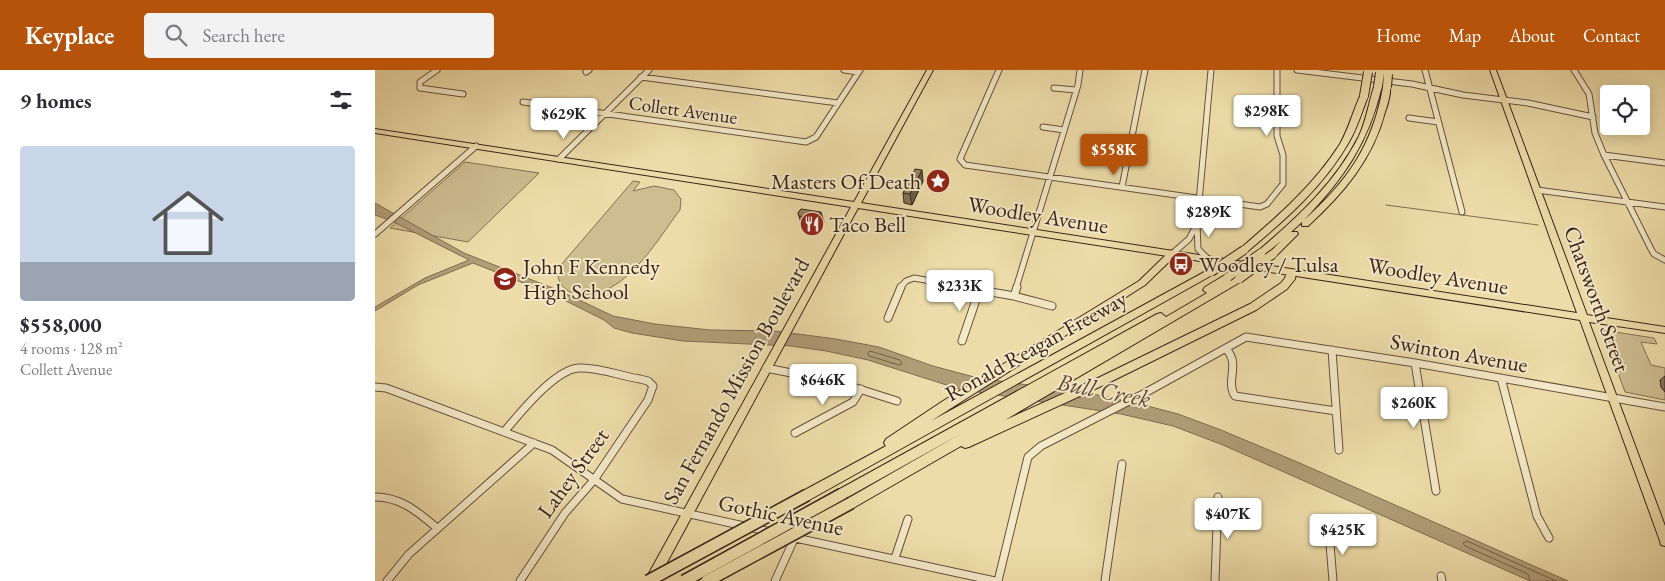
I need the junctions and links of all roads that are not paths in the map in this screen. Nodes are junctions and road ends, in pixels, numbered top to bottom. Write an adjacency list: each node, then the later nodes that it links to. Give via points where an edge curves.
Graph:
1 (437, 70): 23 (street, via 420,82 422,89)
2 (649, 70): 18 (street)
3 (843, 70): 14 (street)
4 (930, 70): 43 (main road, San Fernando Mission Boulevard)
5 (999, 70): 38 (street, via 960,159 969,166)
6 (1080, 70): 22 (street)
7 (1145, 70): 39 (street)
8 (1211, 70): 41 (street)
9 (1277, 70): 41 (street, via 1277,136 1283,155 1283,184 1267,204 1259,207)
10 (1297, 70): 17 (street)
11 (1425, 70): 20 (street)
12 (1493, 70): 24 (main road, Chatsworth Street)
13 (1574, 70): 29 (street, via 1589,94)
14 (859, 71): 26 (street)
15 (1368, 71): 78 (highway, Ronald Reagan Freeway, bridge, via 1364,96 1339,154 1298,204 1244,250 1211,272)
16 (1384, 72): 19 (highway, Ronald Reagan Freeway, bridge)
17 (1342, 73): 20 (street)
18 (641, 77): 26 (street); 27 (street)
19 (1383, 87): 76 (highway, Ronald Reagan Freeway, bridge, via 1385,101 1359,163 1339,192 1273,254 1239,279); 94 (highway, bridge, via 1346,165 1317,203 1286,233 1228,277)
20 (1429, 87): 24 (street); 30 (street)
21 (1054, 88): 22 (street)
22 (1076, 90): 32 (street)
23 (463, 94)
24 (1503, 100): 29 (street); 40 (main road, Chatsworth Street)
25 (523, 102): 27 (street, Collett Avenue)
26 (838, 103): 27 (street, Collett Avenue, via 816,138 800,142)
27 (605, 114): 36 (street)
28 (1409, 118): 30 (street)
29 (1593, 118): 35 (street)
30 (1438, 122): 45 (street)
31 (1043, 127): 32 (street)
32 (1064, 130): 38 (street)
33 (375, 131): 34 (main road, Woodley Avenue)
34 (476, 146): 36 (main road, Woodley Avenue); 48 (street)
35 (1603, 155): 37 (street); 42 (street)
36 (559, 159): 43 (main road, Woodley Avenue)
37 (1665, 162)
38 (1050, 177): 39 (street); 47 (street)
39 (1122, 187): 41 (street)
40 (1537, 190): 42 (street); 56 (main road, Chatsworth Street)
41 (1199, 198): 46 (street)
42 (1627, 202): 44 (street); 51 (street, via 1651,249)
43 (857, 206): 47 (main road, Woodley Avenue); 59 (main road, San Fernando Mission Boulevard)
44 (1665, 207)
45 (1462, 212)
46 (1197, 224): 49 (street, via 1189,239); 50 (street, via 1198,249)
47 (1033, 232): 49 (main road, Woodley Avenue); 54 (street)
48 (375, 234)
49 (1173, 253): 50 (main road, Woodley Avenue); 78 (highway, via 1142,283 947,404)
50 (1208, 259): 52 (main road, Woodley Avenue)
51 (1663, 259)
52 (1291, 272): 56 (main road, Woodley Avenue); 76 (highway, via 1284,286 1264,301 1007,426)
53 (979, 291): 54 (street); 57 (street, via 920,279 908,280 900,287); 60 (street)
54 (1013, 296): 55 (street)
55 (1052, 306)
56 (1584, 317): 58 (main road, Woodley Avenue); 68 (main road, Chatsworth Street)
57 (887, 318)
58 (1665, 330)
59 (786, 331): 64 (main road, San Fernando Mission Boulevard)
60 (962, 341)
61 (1226, 349): 62 (street, Swinton Avenue, via 1247,337); 71 (street, via 1233,358 1231,390 1235,396); 97 (street, via 1041,446 1028,457)
62 (1332, 350): 63 (street, Swinton Avenue); 71 (street)
63 (1415, 363): 65 (street, Swinton Avenue); 80 (street)
64 (766, 368): 67 (street); 83 (main road, San Fernando Mission Boulevard)
65 (1501, 378): 68 (street, Swinton Avenue); 88 (street, via 1537,516)
66 (375, 387): 72 (street, Gothic Avenue, via 386,388)
67 (861, 389): 69 (street); 73 (street, via 853,402)
68 (1613, 397): 70 (street, Swinton Avenue); 89 (main road, Chatsworth Street)
69 (897, 401)
70 (1665, 407)
71 (1337, 411): 75 (street)
72 (504, 432): 74 (street, Gothic Avenue); 79 (street, Lahey Street, via 537,396 569,370 580,368 649,382 653,386 648,400)
73 (795, 433)
74 (534, 442): 79 (street, Gothic Avenue, via 561,455); 85 (street)
75 (1339, 450)
76 (925, 460): 95 (highway, Ronald Reagan Freeway, bridge)
77 (1122, 464): 98 (street)
78 (842, 475): 93 (highway, Ronald Reagan Freeway, bridge)
79 (593, 480): 83 (street, Gothic Avenue, via 622,498); 92 (street, Lahey Street, via 565,513)
80 (1435, 491)
81 (375, 497): 85 (street, via 403,501)
82 (1218, 497): 99 (street)
83 (687, 514): 87 (street, Gothic Avenue); 93 (main road, San Fernando Mission Boulevard)
84 (908, 519): 90 (street)
85 (437, 528): 91 (street, via 409,554)
86 (1329, 532): 100 (street)
87 (795, 537): 90 (street, Gothic Avenue); 96 (street)
88 (1549, 538)
89 (1665, 541)
90 (895, 558): 97 (street, Gothic Avenue)
91 (387, 581)
92 (520, 581)
93 (649, 581)
94 (684, 581)
95 (707, 581)
96 (775, 581)
97 (996, 581)
98 (1105, 581)
99 (1215, 581)
100 (1333, 581)

